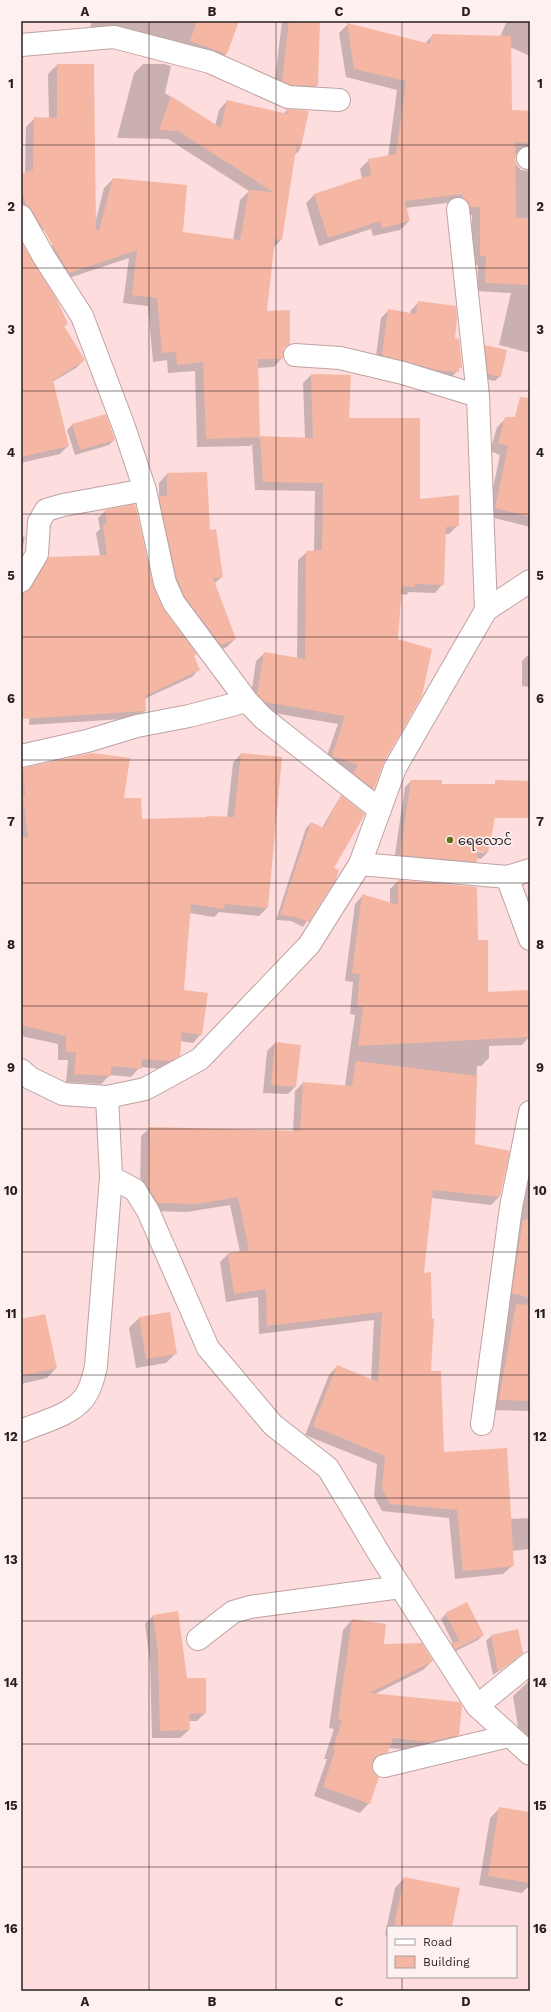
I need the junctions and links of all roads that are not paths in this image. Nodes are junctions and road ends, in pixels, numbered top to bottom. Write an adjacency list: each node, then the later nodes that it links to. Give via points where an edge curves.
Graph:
1 (21, 44): 2 (street, via 114,37 210,62 288,97)
2 (339, 100)
3 (458, 209): 6 (street)
4 (21, 216): 7 (street, via 82,316)
5 (295, 355): 6 (street, via 340,358 403,373)
6 (478, 396): 10 (street)
7 (145, 490): 8 (street, via 46,510 39,522 36,554); 11 (street, via 165,583 174,603)
8 (21, 581)
9 (530, 581): 10 (street)
10 (486, 610): 13 (street, via 395,768)
11 (247, 701): 12 (street); 13 (street, via 263,718)
12 (21, 756)
13 (380, 810): 14 (street)
14 (360, 864): 16 (street); 19 (street, via 309,945 200,1059 144,1089)
15 (530, 870): 16 (street)
16 (507, 877): 17 (street)
17 (528, 928)
18 (21, 1070): 19 (street, via 30,1078 63,1094)
19 (107, 1097): 21 (street)
20 (530, 1112): 22 (street, via 512,1207)
21 (111, 1176): 23 (street, via 96,1366 92,1382 84,1397 73,1409); 24 (street, via 135,1190 148,1211 208,1348 273,1426 328,1468)
22 (482, 1424)
23 (21, 1431)
24 (401, 1587): 25 (street, via 250,1607 233,1612); 27 (street)
25 (198, 1639)
26 (530, 1663): 27 (street)
27 (477, 1706): 28 (street)
28 (509, 1736): 29 (street); 30 (street)
29 (530, 1754)
30 (384, 1766)

